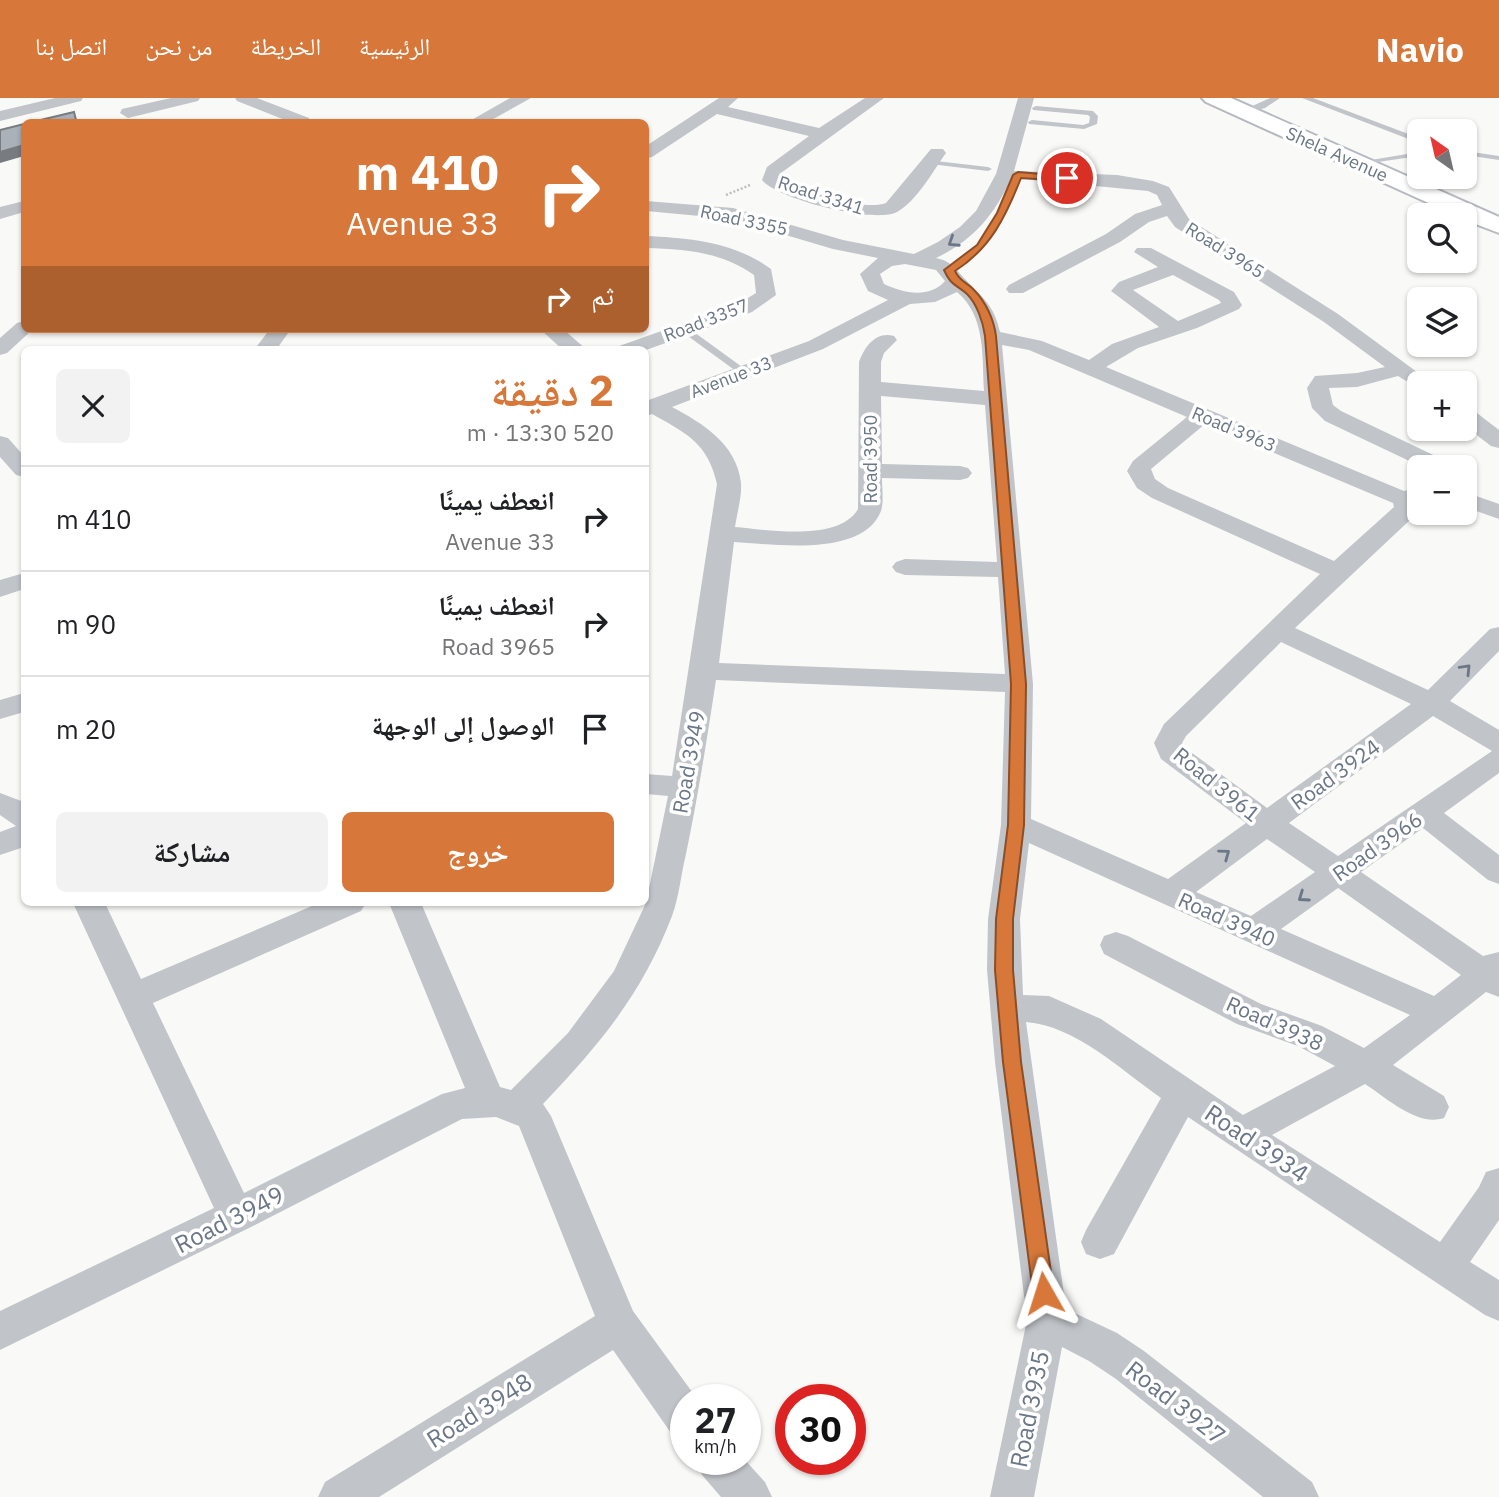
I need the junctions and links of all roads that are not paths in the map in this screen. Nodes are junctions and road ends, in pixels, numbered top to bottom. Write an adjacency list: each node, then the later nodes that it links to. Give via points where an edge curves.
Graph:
1 (75, 98): 14 (street)
2 (192, 98): 13 (street)
3 (243, 98): 15 (street)
4 (523, 98): 16 (street)
5 (730, 98): 11 (street)
6 (876, 98): 17 (street, Road 3341)
7 (1276, 98): 12 (lane)
8 (1306, 98): 18 (lane)
9 (1202, 100): 12 (main road, Shela Avenue); 29 (main road, Shela Avenue)
10 (1033, 107): 10 (lane, via 1084,127 1093,124 1090,114); 28 (street); 41 (street, one-way to 41, via 991,204 977,223 953,244)
11 (713, 108): 17 (street); 19 (street)
12 (1243, 112): 26 (main road, Shela Avenue)
13 (128, 114)
14 (0, 116)
15 (296, 119)
16 (482, 119)
17 (822, 134): 24 (street, Road 3341, via 773,171 771,180 881,212 894,205)
18 (1407, 136)
19 (649, 148)
20 (1499, 149): 21 (lane)
21 (1477, 153)
22 (1477, 155): 25 (lane)
23 (1407, 156): 26 (lane)
24 (933, 157): 27 (lane)
25 (1499, 158)
26 (1357, 163): 34 (main road, Shela Avenue)
27 (988, 169)
28 (1018, 175): 32 (street, Road 3965, via 1148,185 1165,192); 36 (street)
29 (1412, 203)
30 (649, 206): 39 (street, Road 3355, via 711,210)
31 (21, 208): 33 (street)
32 (1171, 208): 45 (street, via 1142,218); 58 (street, Road 3965, via 1182,223)
33 (0, 214)
34 (1499, 226)
35 (1477, 233): 38 (main road)
36 (988, 235)
37 (649, 242): 47 (street, Road 3357, via 734,255 764,273 766,295 745,308)
38 (1499, 243)
39 (841, 246): 41 (street, Road 3355); 44 (street, Road 3355)
40 (1144, 252): 42 (street)
41 (911, 258): 43 (street, Road 3355); 44 (street, via 882,263)
42 (1175, 268): 48 (street, via 1121,291); 48 (street, via 1232,301)
43 (956, 271): 46 (street, Avenue 33, via 944,293); 51 (street, via 974,295)
44 (870, 277): 46 (street, Road 3355, via 883,292); 53 (street, Avenue 33, via 848,316)
45 (1016, 289)
46 (913, 298): 51 (street, Road 3355, via 959,305); 53 (street, Avenue 33)
47 (684, 329): 55 (street, Road 3357); 59 (lane)
48 (1175, 329): 57 (street, via 1121,346)
49 (21, 330): 56 (street)
50 (555, 333): 54 (street)
51 (991, 337): 57 (street, Road 3963, via 1050,352); 62 (street, Road 3935)
52 (887, 340): 61 (street, Road 3950, via 871,356)
53 (816, 345): 59 (street, Avenue 33)
54 (571, 346)
55 (637, 346)
56 (0, 349)
57 (1092, 369): 64 (street, Road 3963)
58 (1402, 369): 60 (street, Road 3965); 68 (street, via 1357,380 1323,381 1318,388 1321,403 1333,416)
59 (744, 372): 63 (street, Avenue 33)
60 (1407, 373)
61 (870, 388): 62 (street); 70 (street, Road 3950)
62 (995, 398): 78 (street, Road 3935)
63 (650, 407): 76 (street, Road 3949, via 708,438 723,460 729,484)
64 (1203, 415): 72 (street, Road 3963); 79 (street, via 1145,461 1139,471 1145,483)
65 (1478, 417): 66 (street)
66 (1499, 441)
67 (1, 445): 69 (street)
68 (1415, 455)
69 (21, 467)
70 (870, 471): 71 (street); 76 (street, Road 3950, via 869,517 854,530 829,537)
71 (960, 473)
72 (1407, 495)
73 (1477, 504): 75 (street)
74 (1407, 505): 79 (street, Road 3961)
75 (1499, 512)
76 (723, 534): 84 (street, Road 3949)
77 (905, 567): 78 (street)
78 (1010, 570): 85 (street, Road 3935)
79 (1337, 572): 82 (street, Road 3961)
80 (21, 582): 81 (street)
81 (0, 589)
82 (1278, 630): 87 (street); 96 (street, Road 3961, via 1174,731 1168,743 1171,752)
83 (1498, 638): 87 (street, one-way to 83)
84 (704, 671): 85 (street); 92 (street, Road 3949)
85 (1019, 684): 97 (street, Road 3935)
86 (21, 703): 88 (street)
87 (1432, 703): 89 (street); 96 (street, Road 3924)
88 (0, 710)
89 (1499, 743)
90 (1499, 759): 94 (street, Road 3966)
91 (649, 784): 92 (street)
92 (685, 787): 114 (street, Road 3949, via 657,914 626,978 580,1043)
93 (0, 804): 95 (street)
94 (1424, 813): 100 (street); 101 (street, Road 3966)
95 (21, 816)
96 (1267, 823): 101 (street, Road 3961); 102 (street, Road 3924, one-way to 96)
97 (1016, 825): 102 (street, Road 3940); 110 (street, Road 3935, via 1004,919)
98 (21, 836): 99 (street)
99 (0, 844)
100 (1499, 872)
101 (1338, 873): 106 (street, Road 3966, one-way to 106); 108 (street, Road 3961)
102 (1170, 894): 106 (street, Road 3940)
103 (90, 906): 109 (street)
104 (343, 906): 109 (street)
105 (406, 906): 114 (street)
106 (1254, 932): 111 (street, Road 3940)
107 (1116, 945): 112 (street, Road 3938, via 1249,1014 1303,1033)
108 (1493, 973): 111 (street)
109 (133, 997): 118 (street)
110 (1006, 1007): 113 (street, Road 3934, via 1035,1007 1076,1021); 122 (street, Road 3935)
111 (1438, 1013): 112 (street)
112 (1366, 1066): 115 (street, Road 3938); 116 (street)
113 (1182, 1093): 116 (street, Road 3934); 119 (street)
114 (487, 1104): 118 (street, Road 3949); 123 (street, via 533,1116)
115 (1432, 1107)
116 (1241, 1134): 120 (street, Road 3934)
117 (1499, 1184): 120 (street)
118 (236, 1216): 124 (street, Road 3949)
119 (1100, 1242)
120 (1445, 1266): 121 (street, Road 3934)
121 (1499, 1302)
122 (1046, 1321): 129 (street, Road 3935); 130 (street, Road 3927, via 1130,1365)
123 (618, 1324): 125 (street); 127 (street, Road 3948)
124 (0, 1331)
125 (670, 1396)
126 (730, 1475): 128 (street)
127 (340, 1497)
128 (750, 1497)
129 (1012, 1497)
130 (1297, 1497)

